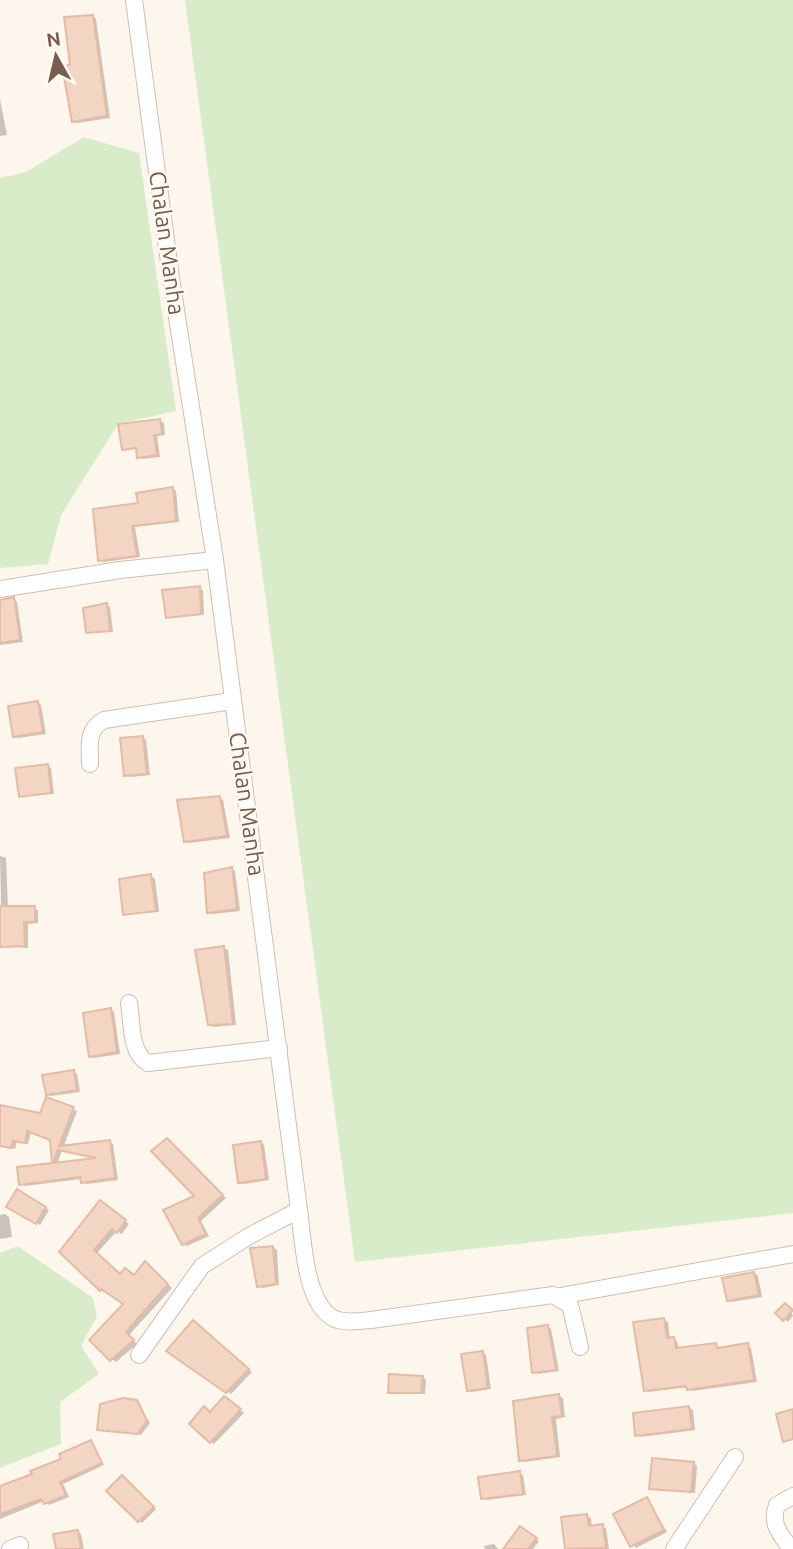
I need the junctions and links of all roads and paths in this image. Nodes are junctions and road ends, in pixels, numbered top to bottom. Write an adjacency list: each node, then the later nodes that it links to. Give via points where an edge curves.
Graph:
1 (134, 0): 2 (street, Chalan Manha)
2 (215, 560): 3 (street); 4 (street, Chalan Manha)
3 (0, 589)
4 (232, 701): 5 (street, via 104,720 91,732); 7 (street, Chalan Manha)
5 (90, 764)
6 (129, 1003): 7 (street, via 136,1047 148,1063)
7 (279, 1048): 8 (street, Chalan Manha)
8 (299, 1210): 10 (street, Chalan Manha, via 313,1294 337,1320 372,1320 542,1295); 12 (street, via 199,1269)
9 (793, 1254): 10 (street)
10 (560, 1297): 11 (street, via 570,1305)
11 (580, 1347)
12 (139, 1355)
13 (735, 1457): 15 (street)
14 (793, 1496): 16 (street, via 777,1505 773,1518)
15 (674, 1549)
16 (791, 1549)

